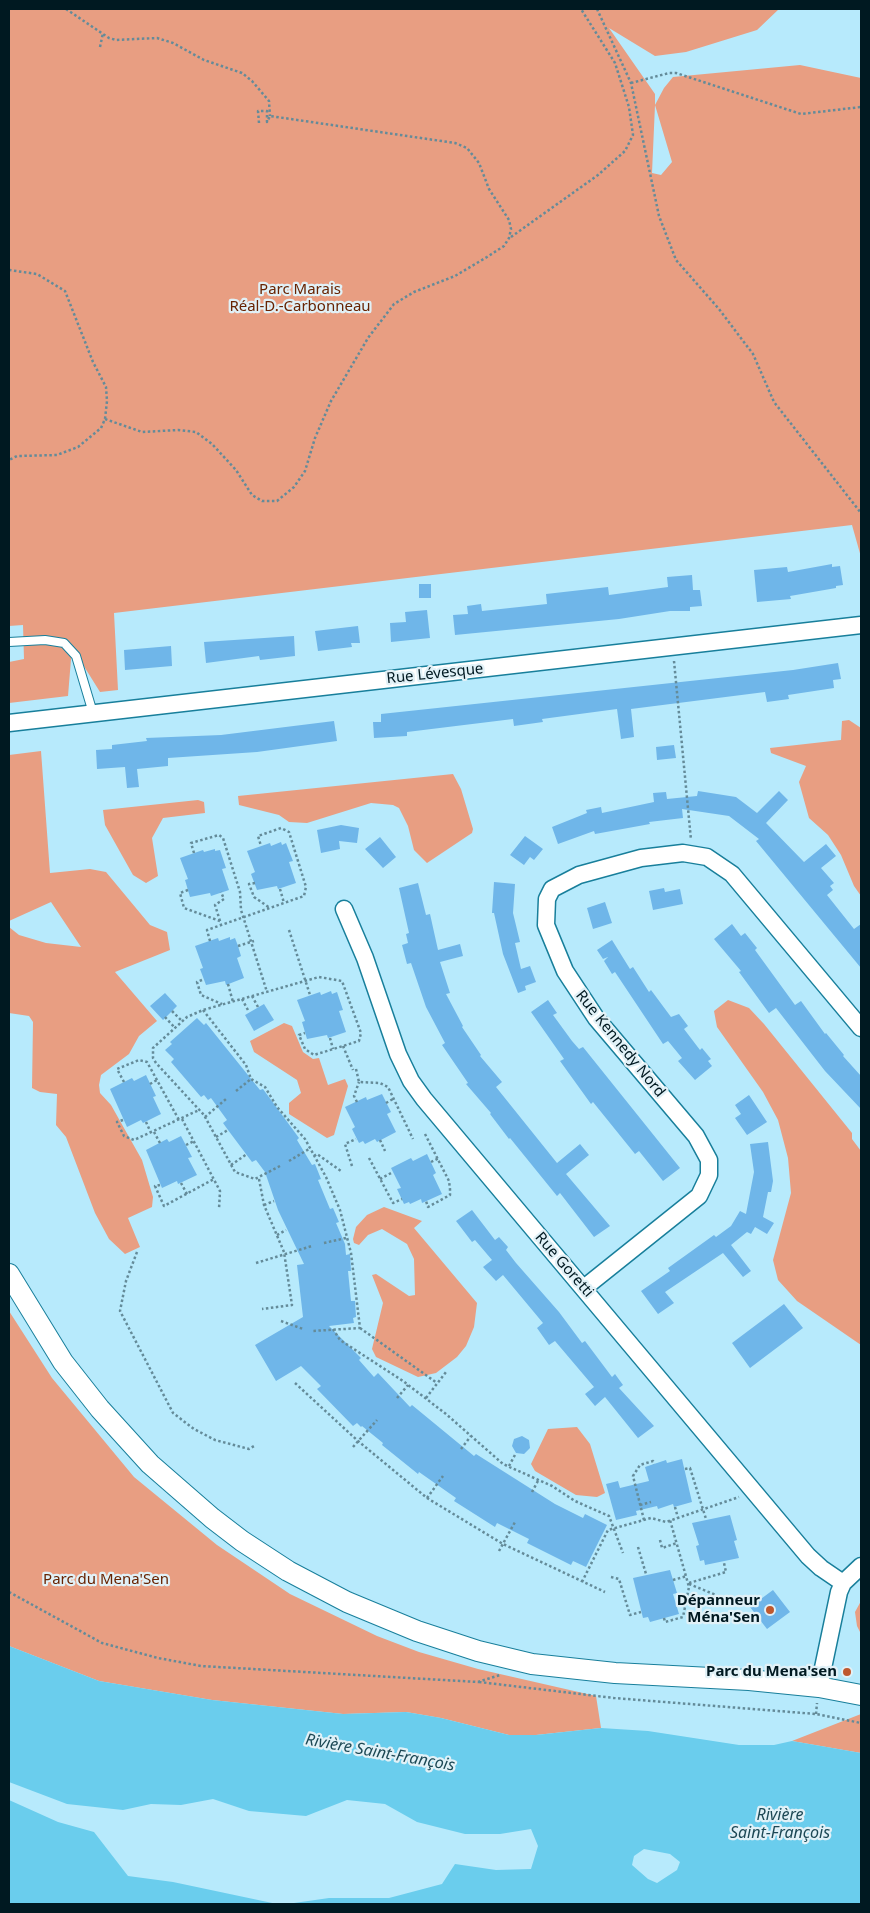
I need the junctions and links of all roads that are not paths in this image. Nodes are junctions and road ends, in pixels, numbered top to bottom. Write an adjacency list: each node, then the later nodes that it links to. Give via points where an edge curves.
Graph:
1 (861, 625): 3 (street, Rue Lévesque)
2 (9, 642): 3 (lane, via 45,640 64,643 76,656)
3 (93, 713): 4 (street, Rue Lévesque)
4 (9, 723)
5 (344, 909): 8 (street, Rue Goretti, via 411,1081)
6 (861, 1028): 8 (street, Rue Kennedy Nord, via 732,874 706,857 665,854 641,858 578,875 552,889 547,899 546,925 565,971 602,1026 696,1136 709,1160 709,1175 699,1196)
7 (9, 1274): 11 (street, via 63,1362 100,1410 150,1464 242,1541 314,1586 380,1617 478,1651 532,1664)
8 (584, 1288): 10 (street, Rue Goretti, via 808,1556)
9 (861, 1566): 10 (street)
10 (843, 1583): 11 (street, via 823,1658)
11 (819, 1687): 12 (street)
12 (861, 1695)

